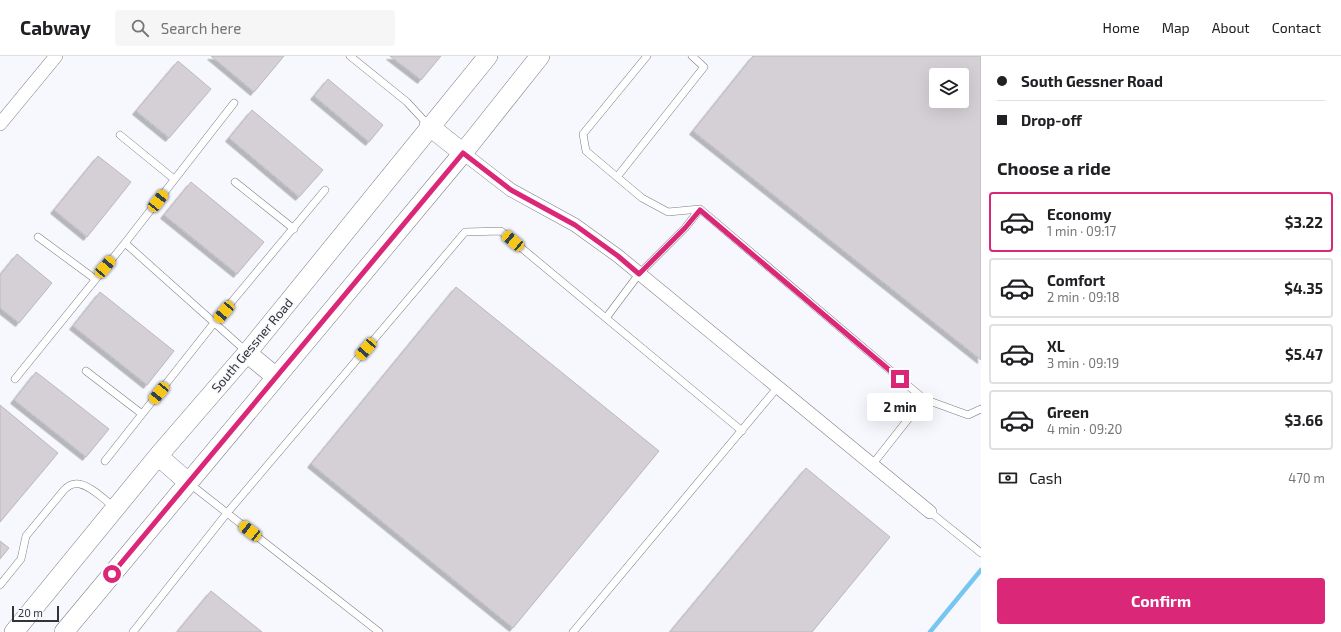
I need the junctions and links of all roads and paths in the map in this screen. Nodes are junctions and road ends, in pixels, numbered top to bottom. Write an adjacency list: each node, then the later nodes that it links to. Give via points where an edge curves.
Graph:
1 (56, 56): 8 (street)
2 (350, 56): 9 (lane, via 407,102)
3 (488, 56): 9 (main road, South Gessner Road)
4 (540, 56): 11 (main road)
5 (647, 56): 12 (lane, via 583,134 586,151)
6 (692, 56): 12 (lane, via 704,67)
7 (234, 103): 13 (lane)
8 (0, 124)
9 (429, 126): 11 (main road); 24 (main road, South Gessner Road)
10 (120, 135): 13 (lane)
11 (463, 153): 20 (street, via 511,190 575,225); 26 (main road)
12 (617, 177): 16 (lane, via 642,198 668,212)
13 (174, 179): 19 (lane)
14 (235, 182): 17 (lane)
15 (326, 190): 17 (lane)
16 (700, 210): 20 (lane); 29 (lane)
17 (294, 229): 23 (lane)
18 (38, 237): 21 (lane)
19 (125, 243): 21 (lane); 23 (lane)
20 (639, 274): 22 (lane); 28 (street)
21 (95, 279): 27 (lane)
22 (606, 318): 32 (lane); 39 (lane, via 501,231 465,232)
23 (214, 323): 24 (lane); 31 (lane)
24 (247, 352): 26 (main road); 33 (main road, South Gessner Road)
25 (86, 371): 31 (lane)
26 (276, 377): 36 (main road)
27 (15, 379)
28 (778, 388): 32 (lane); 35 (street)
29 (924, 399): 30 (lane, via 968,415); 35 (lane)
30 (981, 409)
31 (142, 414): 34 (lane)
32 (742, 431): 46 (lane)
33 (158, 456): 36 (main road); 37 (main road, South Gessner Road)
34 (105, 461)
35 (872, 465): 38 (street)
36 (188, 482): 39 (lane); 43 (main road)
37 (115, 508): 41 (lane, via 85,485 70,485 26,536 21,559); 42 (main road, South Gessner Road)
38 (930, 512): 40 (lane)
39 (227, 513): 44 (lane); 45 (lane)
40 (981, 553)
41 (0, 585)
42 (14, 632)
43 (64, 632)
44 (133, 632)
45 (379, 632)
46 (574, 632)

